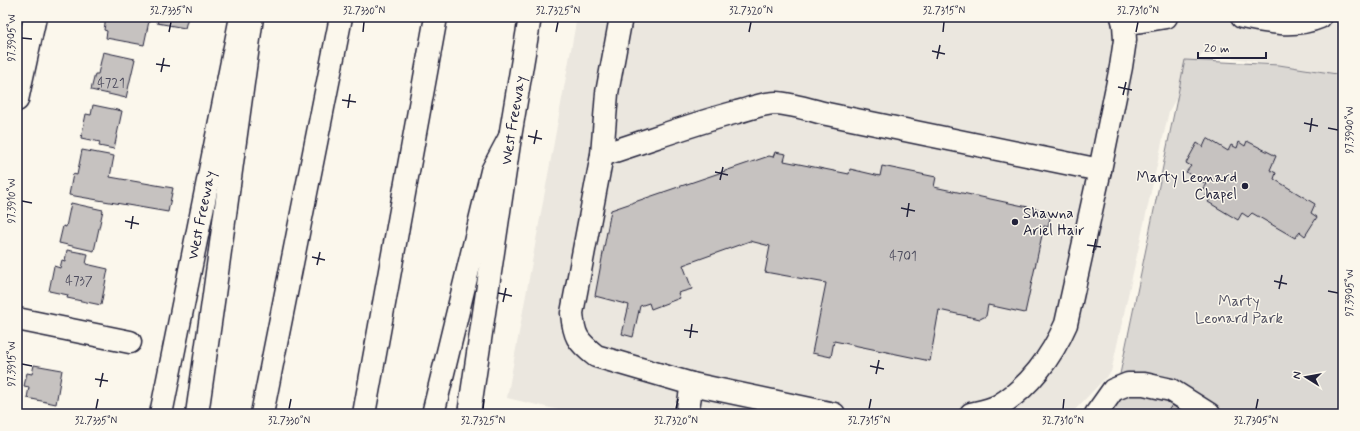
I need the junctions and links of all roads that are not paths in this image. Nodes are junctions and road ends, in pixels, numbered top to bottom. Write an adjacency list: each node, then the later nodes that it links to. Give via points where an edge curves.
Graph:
1 (35, 17): 12 (main road)
2 (241, 17): 19 (main road, West Freeway)
3 (252, 17): 20 (main road)
4 (341, 17): 21 (main road)
5 (436, 17): 22 (main road)
6 (530, 17): 13 (main road, West Freeway)
7 (621, 17): 14 (main road, via 606,93)
8 (1166, 17): 11 (main road)
9 (1242, 17): 10 (main road, via 1284,24 1311,21)
10 (1320, 17)
11 (1123, 20): 15 (main road, via 1125,40)
12 (17, 100)
13 (510, 137): 23 (main road, via 492,171); 24 (main road, West Freeway)
14 (602, 155): 15 (main road, via 730,114 776,103); 18 (main road, via 572,313 574,330 583,346 596,356)
15 (1100, 170): 27 (main road, via 1070,308 1058,342 1046,361 1015,393 997,406)
16 (17, 319): 17 (main road)
17 (130, 342)
18 (692, 384): 25 (main road); 26 (main road)
19 (161, 414)
20 (197, 414)
21 (262, 414)
22 (364, 414)
23 (433, 414)
24 (469, 414)
25 (687, 414)
26 (834, 414)
27 (971, 414)
28 (1096, 414): 29 (main road, via 1113,390 1128,384 1144,384 1171,390)
29 (1209, 414)

